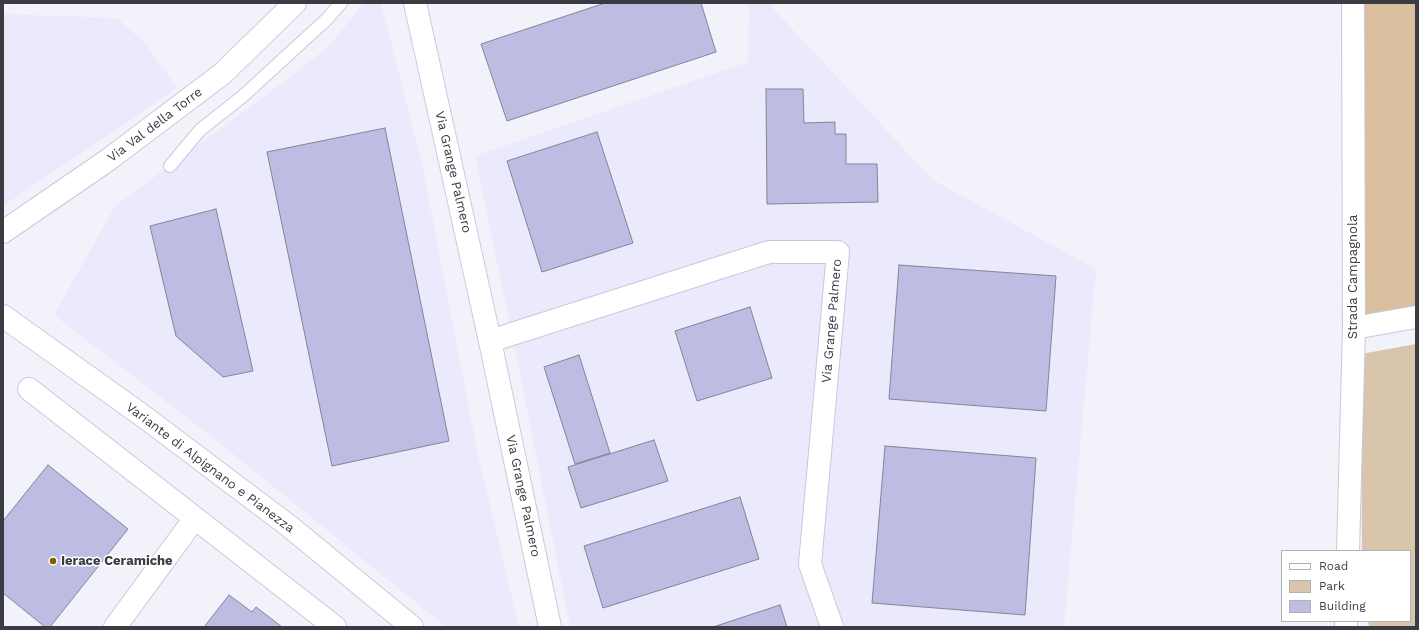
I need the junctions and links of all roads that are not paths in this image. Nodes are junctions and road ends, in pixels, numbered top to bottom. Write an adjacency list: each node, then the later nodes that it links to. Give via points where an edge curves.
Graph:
1 (295, 3): 6 (street, Via Val della Torre, via 222,74 108,160)
2 (342, 3): 5 (lane, via 243,96 200,130)
3 (415, 3): 10 (street, Via Grange Palmero)
4 (1353, 3): 9 (street, Strada Campagnola)
5 (170, 166)
6 (3, 232)
7 (3, 316): 16 (street, Variante di Alpignano e Pianezza, via 143,416 283,521)
8 (1416, 317): 9 (street)
9 (1354, 328): 13 (street, Strada Campagnola)
10 (490, 341): 17 (street, Via Grange Palmero); 18 (street, Via Grange Palmero, via 768,252 838,252 810,564)
11 (29, 389): 12 (street)
12 (195, 518): 14 (street); 15 (street)
13 (1348, 550)
14 (114, 627)
15 (334, 627)
16 (412, 627)
17 (550, 627)
18 (832, 627)

